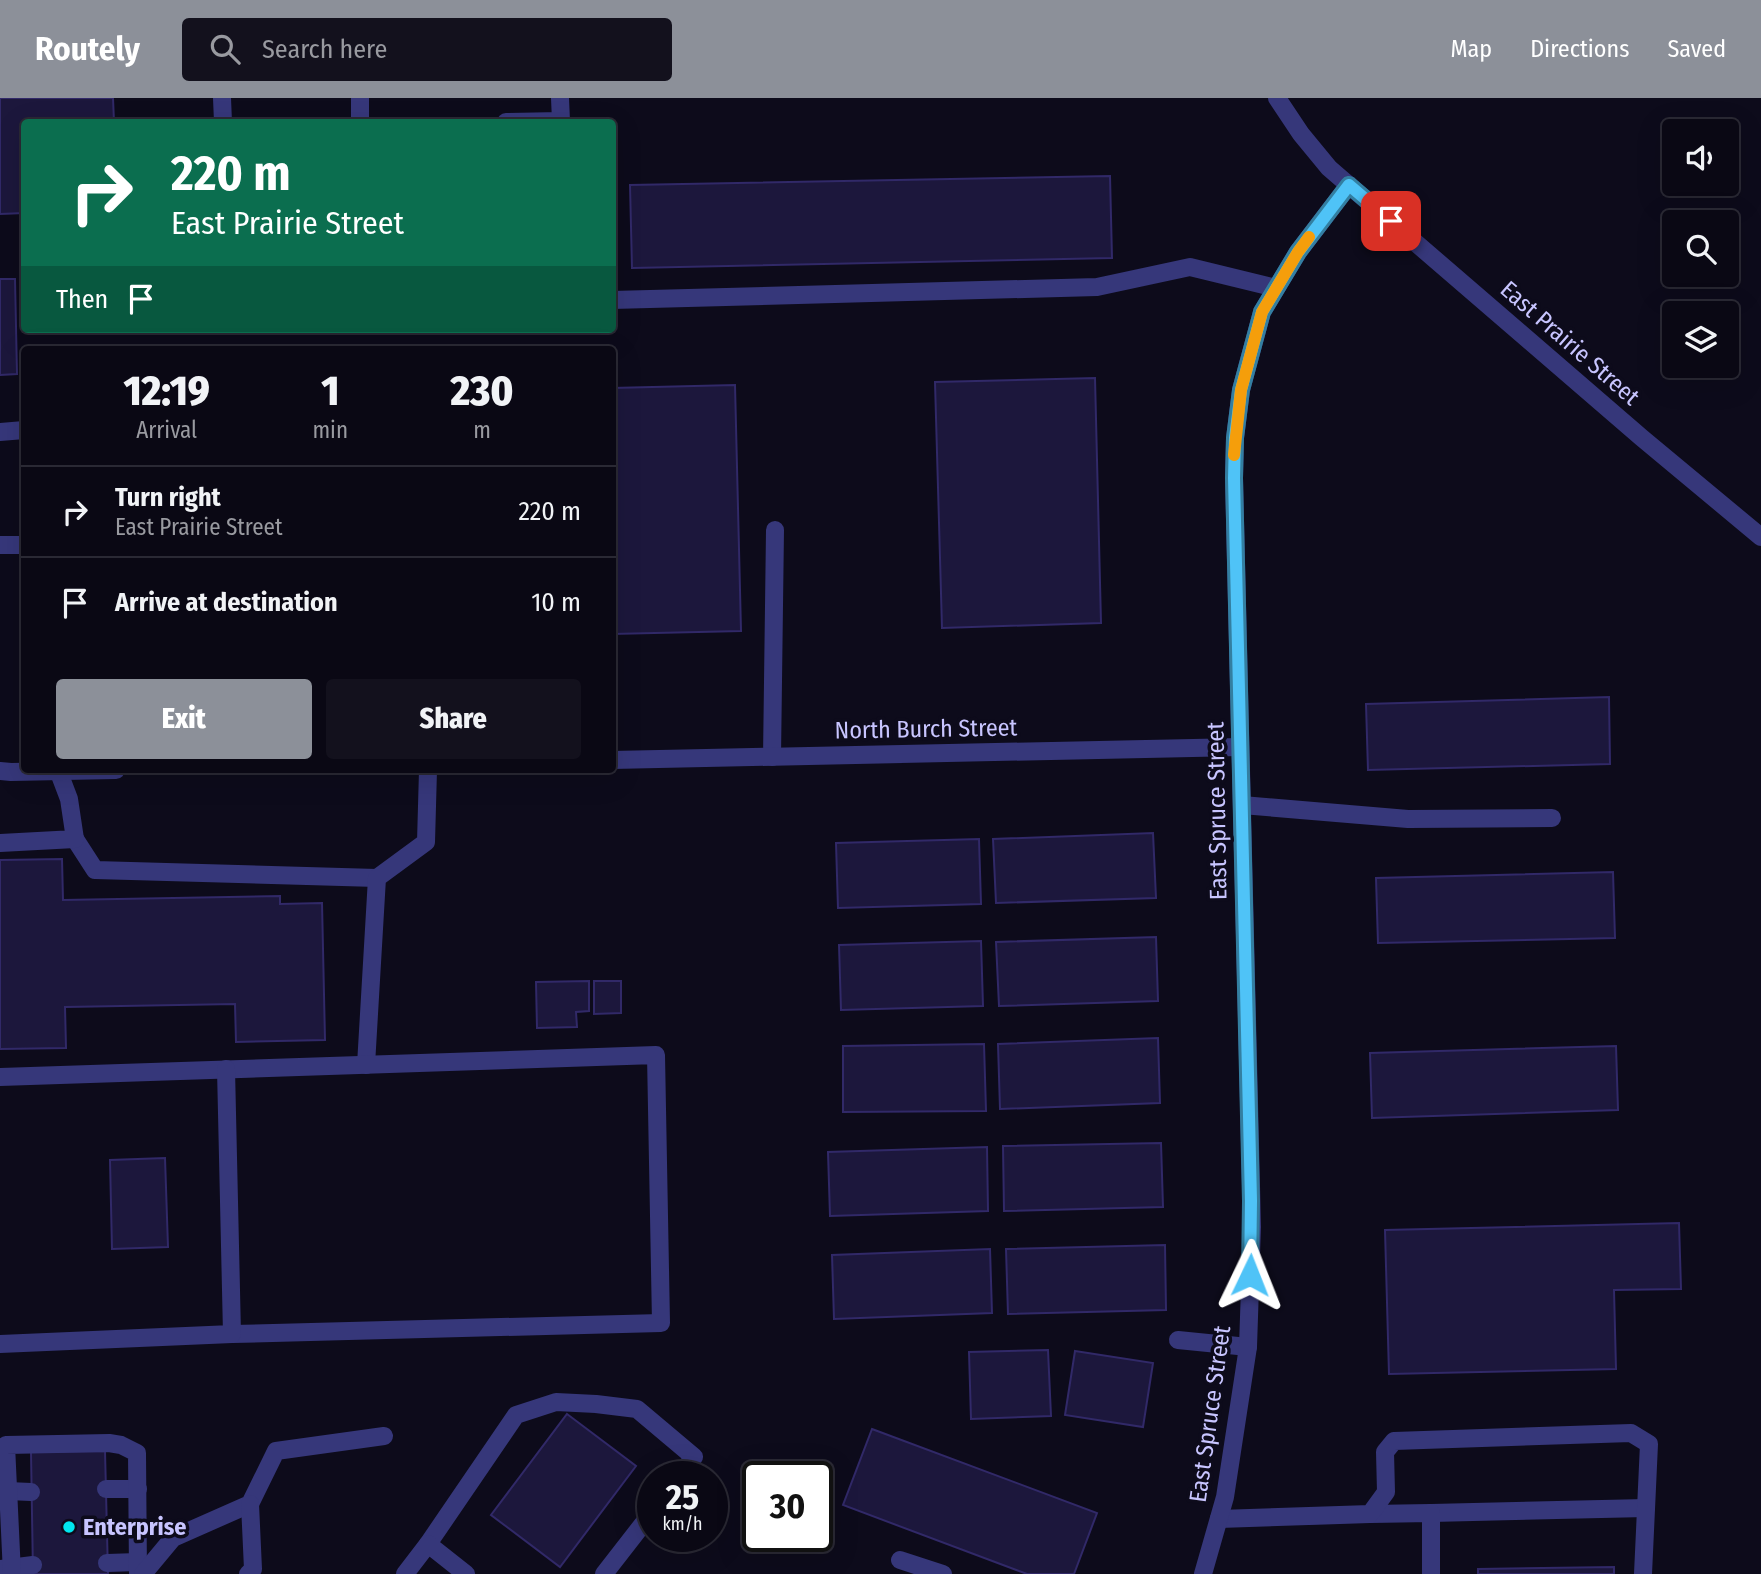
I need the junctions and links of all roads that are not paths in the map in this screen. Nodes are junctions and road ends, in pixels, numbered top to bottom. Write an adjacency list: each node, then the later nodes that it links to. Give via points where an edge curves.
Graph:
1 (222, 98): 5 (street)
2 (360, 98): 6 (street)
3 (560, 98): 7 (street)
4 (1277, 98): 8 (street, via 1329,168)
5 (223, 119)
6 (360, 119)
7 (561, 119)
8 (1349, 185): 9 (street, East Spruce Street); 14 (street, East Prairie Street)
9 (1276, 288): 10 (street, via 1190,267 1097,287); 17 (street, East Spruce Street, via 1262,312 1241,390 1235,438)
10 (616, 300)
11 (21, 430): 12 (street)
12 (0, 432)
13 (775, 530): 18 (street)
14 (1761, 537)
15 (0, 545): 16 (street)
16 (21, 545)
17 (1240, 747): 18 (street, North Burch Street); 24 (street, East Spruce Street)
18 (772, 757): 19 (street, North Burch Street)
19 (616, 760)
20 (0, 771): 21 (street)
21 (21, 771)
22 (59, 773): 26 (street, via 69,799)
23 (428, 773): 28 (street, via 426,842)
24 (1242, 805): 25 (street, via 1408,819); 35 (street, East Spruce Street, via 1252,1227)
25 (1552, 818)
26 (75, 839): 27 (street); 28 (street, via 95,870)
27 (0, 843)
28 (377, 878): 29 (street)
29 (366, 1065): 30 (street); 32 (street, via 656,1055 660,1323)
30 (226, 1069): 31 (street); 32 (street)
31 (0, 1077)
32 (232, 1334): 34 (street)
33 (1178, 1340): 35 (street)
34 (0, 1344)
35 (1248, 1347): 46 (street, East Spruce Street)
36 (384, 1436): 42 (street, via 276,1451)
37 (691, 1461): 48 (street, via 694,1457 637,1409 556,1402 516,1415)
38 (106, 1489): 39 (street)
39 (138, 1489): 40 (street, via 136,1453 109,1443 6,1445); 53 (street)
40 (8, 1491): 41 (street); 52 (street)
41 (31, 1492)
42 (250, 1504): 53 (street, via 173,1538); 54 (street, via 253,1569)
43 (1646, 1508): 44 (street); 45 (street, via 1649,1444 1631,1433 1394,1441 1385,1452 1386,1492); 61 (street)
44 (1431, 1513): 45 (street); 60 (street)
45 (1370, 1514): 46 (street)
46 (1219, 1519): 59 (street, East Spruce Street)
47 (637, 1532): 57 (street)
48 (428, 1544): 55 (street); 56 (street)
49 (900, 1560): 58 (street)
50 (107, 1563): 53 (street)
51 (33, 1565): 52 (street)
52 (8, 1570)
53 (140, 1570)
54 (248, 1574)
55 (405, 1574)
56 (466, 1574)
57 (604, 1574)
58 (943, 1574)
59 (1203, 1574)
60 (1432, 1574)
61 (1643, 1574)

